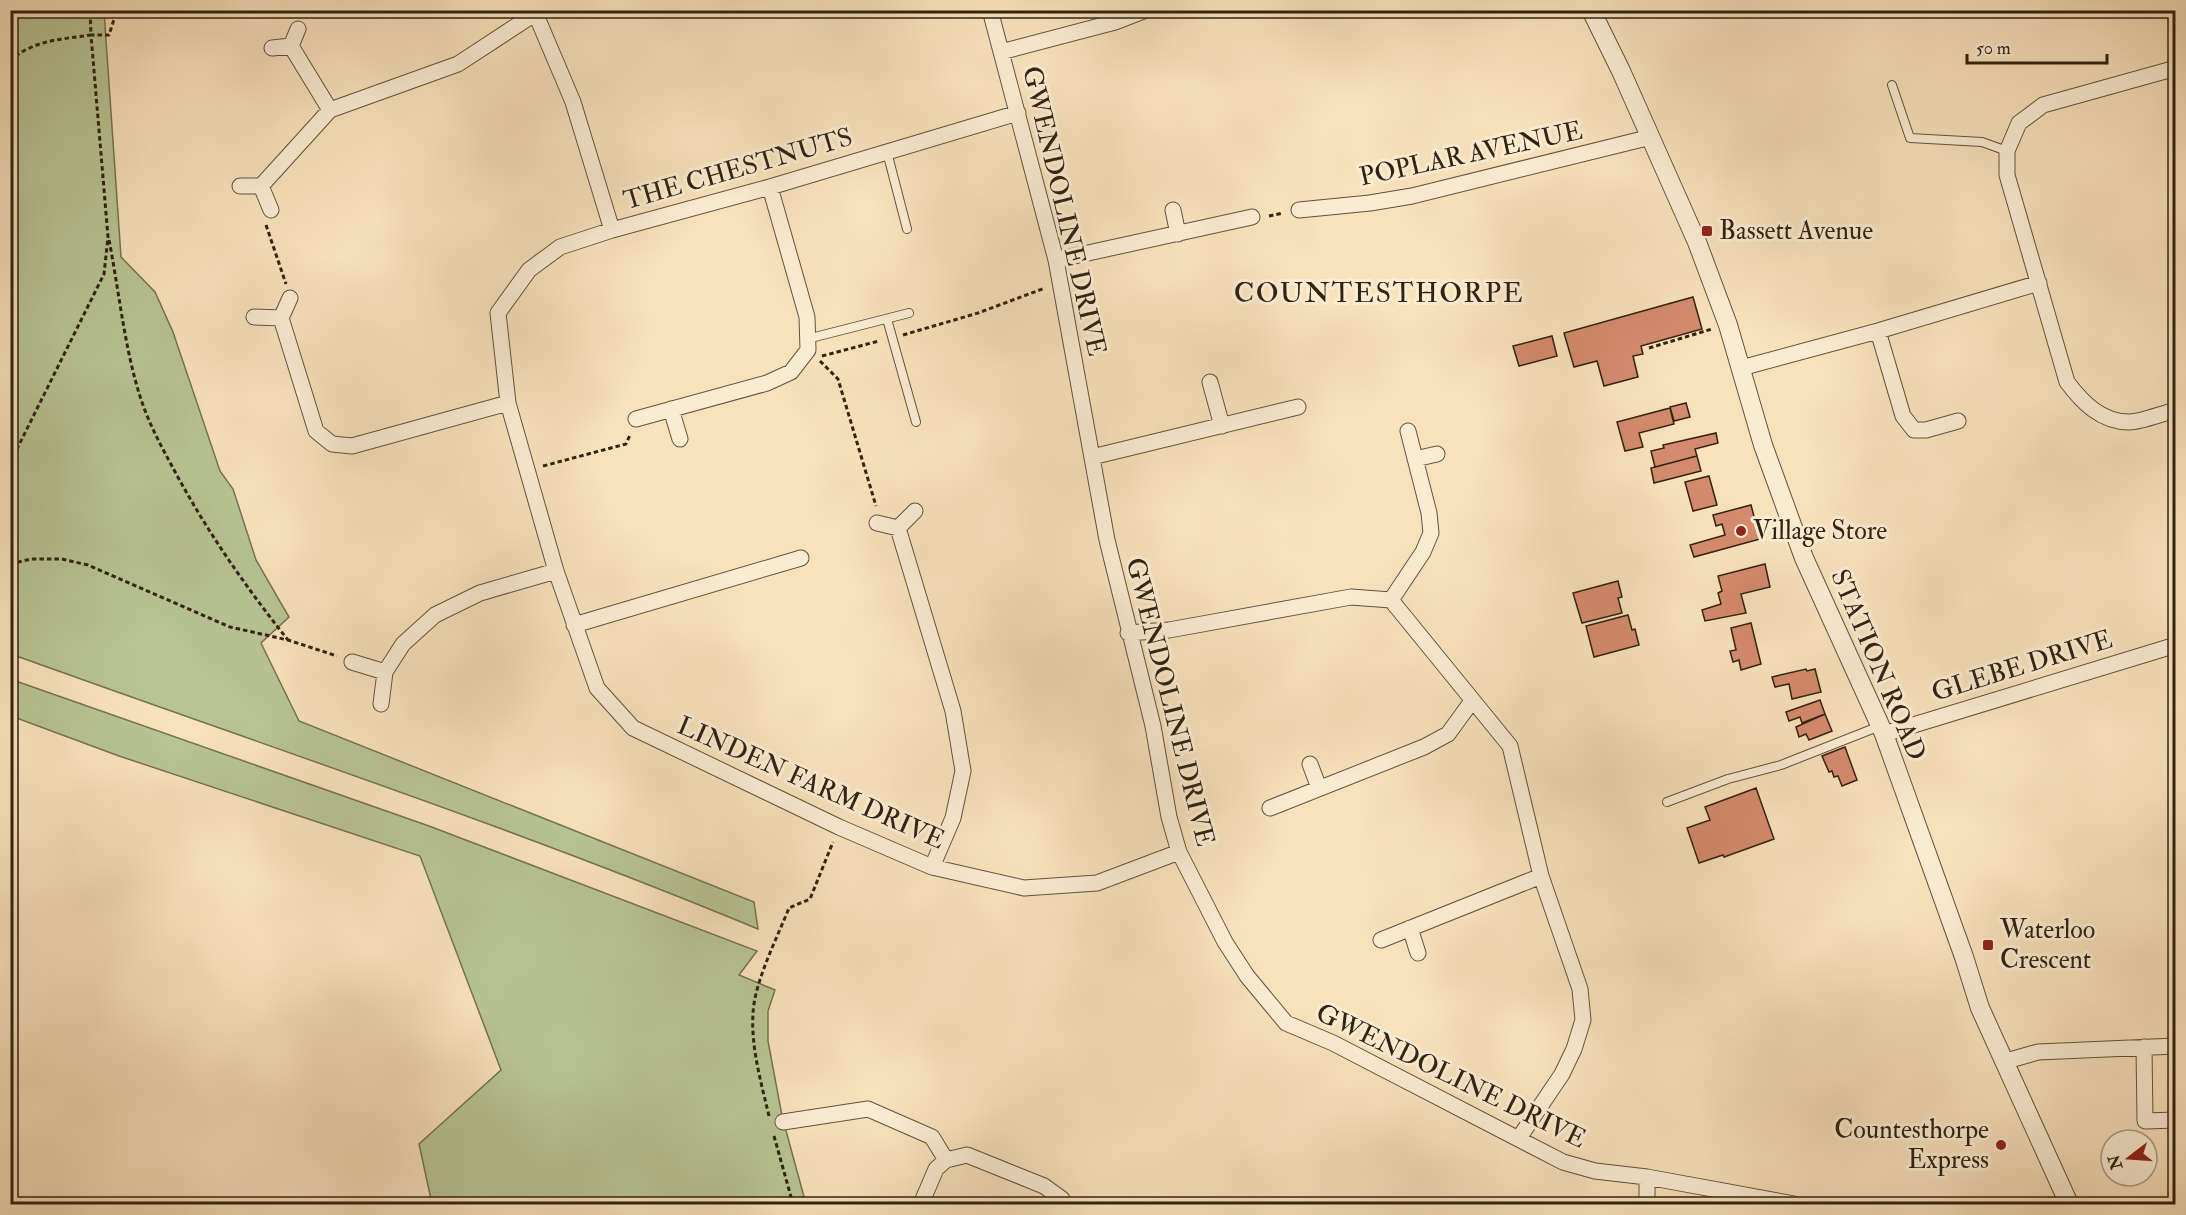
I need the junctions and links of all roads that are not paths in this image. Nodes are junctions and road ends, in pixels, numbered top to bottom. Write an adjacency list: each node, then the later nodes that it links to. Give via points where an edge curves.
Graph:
1 (990, 10): 8 (street, GWENDOLINE DRIVE)
2 (1146, 10): 8 (street)
3 (1591, 10): 13 (street, STATION ROAD)
4 (535, 12): 11 (street, via 458,64); 24 (street, via 573,102)
5 (298, 28): 6 (street)
6 (291, 46): 7 (street); 11 (street)
7 (272, 48)
8 (1001, 52): 12 (street, GWENDOLINE DRIVE)
9 (2175, 68): 14 (street, via 2043,105 2019,123)
10 (1892, 85): 14 (lane, via 1910,138 1982,142)
11 (330, 110): 17 (street)
12 (1018, 112): 15 (street, THE CHESTNUTS); 26 (street, GWENDOLINE DRIVE)
13 (1650, 137): 21 (street, POPLAR AVENUE, via 1412,196); 36 (street, STATION ROAD, via 1697,242)
14 (2007, 151): 27 (street, via 2007,175)
15 (887, 152): 18 (street, THE CHESTNUTS); 23 (lane)
16 (240, 186): 17 (street)
17 (261, 186): 19 (street)
18 (770, 187): 24 (street, THE CHESTNUTS); 35 (street, via 807,317)
19 (271, 210)
20 (1173, 210): 25 (street)
21 (1299, 210)
22 (1252, 217): 25 (street)
23 (907, 229)
24 (612, 230): 29 (street, THE CHESTNUTS, via 560,247 529,270)
25 (1178, 234): 26 (street)
26 (1056, 260): 49 (street, GWENDOLINE DRIVE)
27 (2039, 283): 34 (street); 41 (street, via 2067,382 2081,400 2104,417 2130,422)
28 (290, 297): 32 (street)
29 (498, 313): 38 (street, LINDEN FARM DRIVE)
30 (909, 313): 33 (lane)
31 (254, 317): 32 (street)
32 (281, 318): 38 (street, via 316,431 332,444 352,446)
33 (886, 319): 35 (lane); 44 (lane)
34 (1878, 331): 36 (street); 43 (street, via 1903,416 1914,430)
35 (807, 339): 40 (street, via 808,350 791,372 767,383)
36 (1741, 368): 64 (street, STATION ROAD, via 1763,445 1804,558)
37 (1210, 382): 45 (street)
38 (508, 403): 55 (street, LINDEN FARM DRIVE)
39 (1298, 407): 45 (street)
40 (671, 409): 42 (street); 47 (street)
41 (2175, 410)
42 (636, 418)
43 (1958, 421)
44 (916, 422)
45 (1222, 426): 49 (street)
46 (1408, 431): 50 (street)
47 (680, 439)
48 (1437, 454): 50 (street)
49 (1092, 457): 58 (street, GWENDOLINE DRIVE)
50 (1415, 459): 56 (street, via 1431,532 1423,552)
51 (915, 512): 53 (street)
52 (876, 523): 53 (street)
53 (898, 528): 70 (street, via 952,711 963,771 953,818)
54 (801, 558): 57 (street)
55 (556, 571): 57 (street, LINDEN FARM DRIVE); 61 (street, via 480,593 435,615 403,644)
56 (1391, 600): 58 (street, via 1350,597 1169,630); 62 (street)
57 (574, 625): 70 (street, LINDEN FARM DRIVE, via 597,688 633,728)
58 (1128, 633): 69 (street, GWENDOLINE DRIVE, via 1153,726)
59 (2175, 645): 64 (street, GLEBE DRIVE)
60 (352, 662): 61 (street)
61 (385, 672): 63 (street)
62 (1472, 701): 66 (street, via 1448,734); 71 (street, via 1510,746)
63 (381, 704)
64 (1882, 730): 67 (lane); 77 (street, STATION ROAD, via 1980,1008)
65 (1310, 764): 66 (street)
66 (1319, 789): 68 (street)
67 (1667, 802)
68 (1270, 808)
69 (1179, 852): 70 (street, LINDEN FARM DRIVE, via 1097,883 1024,888); 80 (street, GWENDOLINE DRIVE, via 1225,942 1286,1023)
70 (932, 867)
71 (1541, 876): 72 (street); 80 (street, via 1580,989 1583,1020 1562,1074)
72 (1410, 928): 73 (street); 74 (street)
73 (1381, 940)
74 (1418, 953)
75 (2175, 1046): 76 (street)
76 (2144, 1047): 77 (street, via 2038,1052); 78 (street, via 2145,1121)
77 (2003, 1062): 87 (street, STATION ROAD)
78 (2175, 1120)
79 (783, 1122): 81 (street, via 868,1109 932,1137)
80 (1519, 1138): 82 (street, GWENDOLINE DRIVE, via 1563,1162 1595,1171)
81 (946, 1160): 83 (street, via 936,1169); 84 (street, via 967,1155 1044,1186)
82 (1647, 1177): 85 (street); 86 (street, GWENDOLINE DRIVE)
83 (921, 1204)
84 (1065, 1204)
85 (1647, 1204)
86 (1794, 1204)
87 (2069, 1204)

